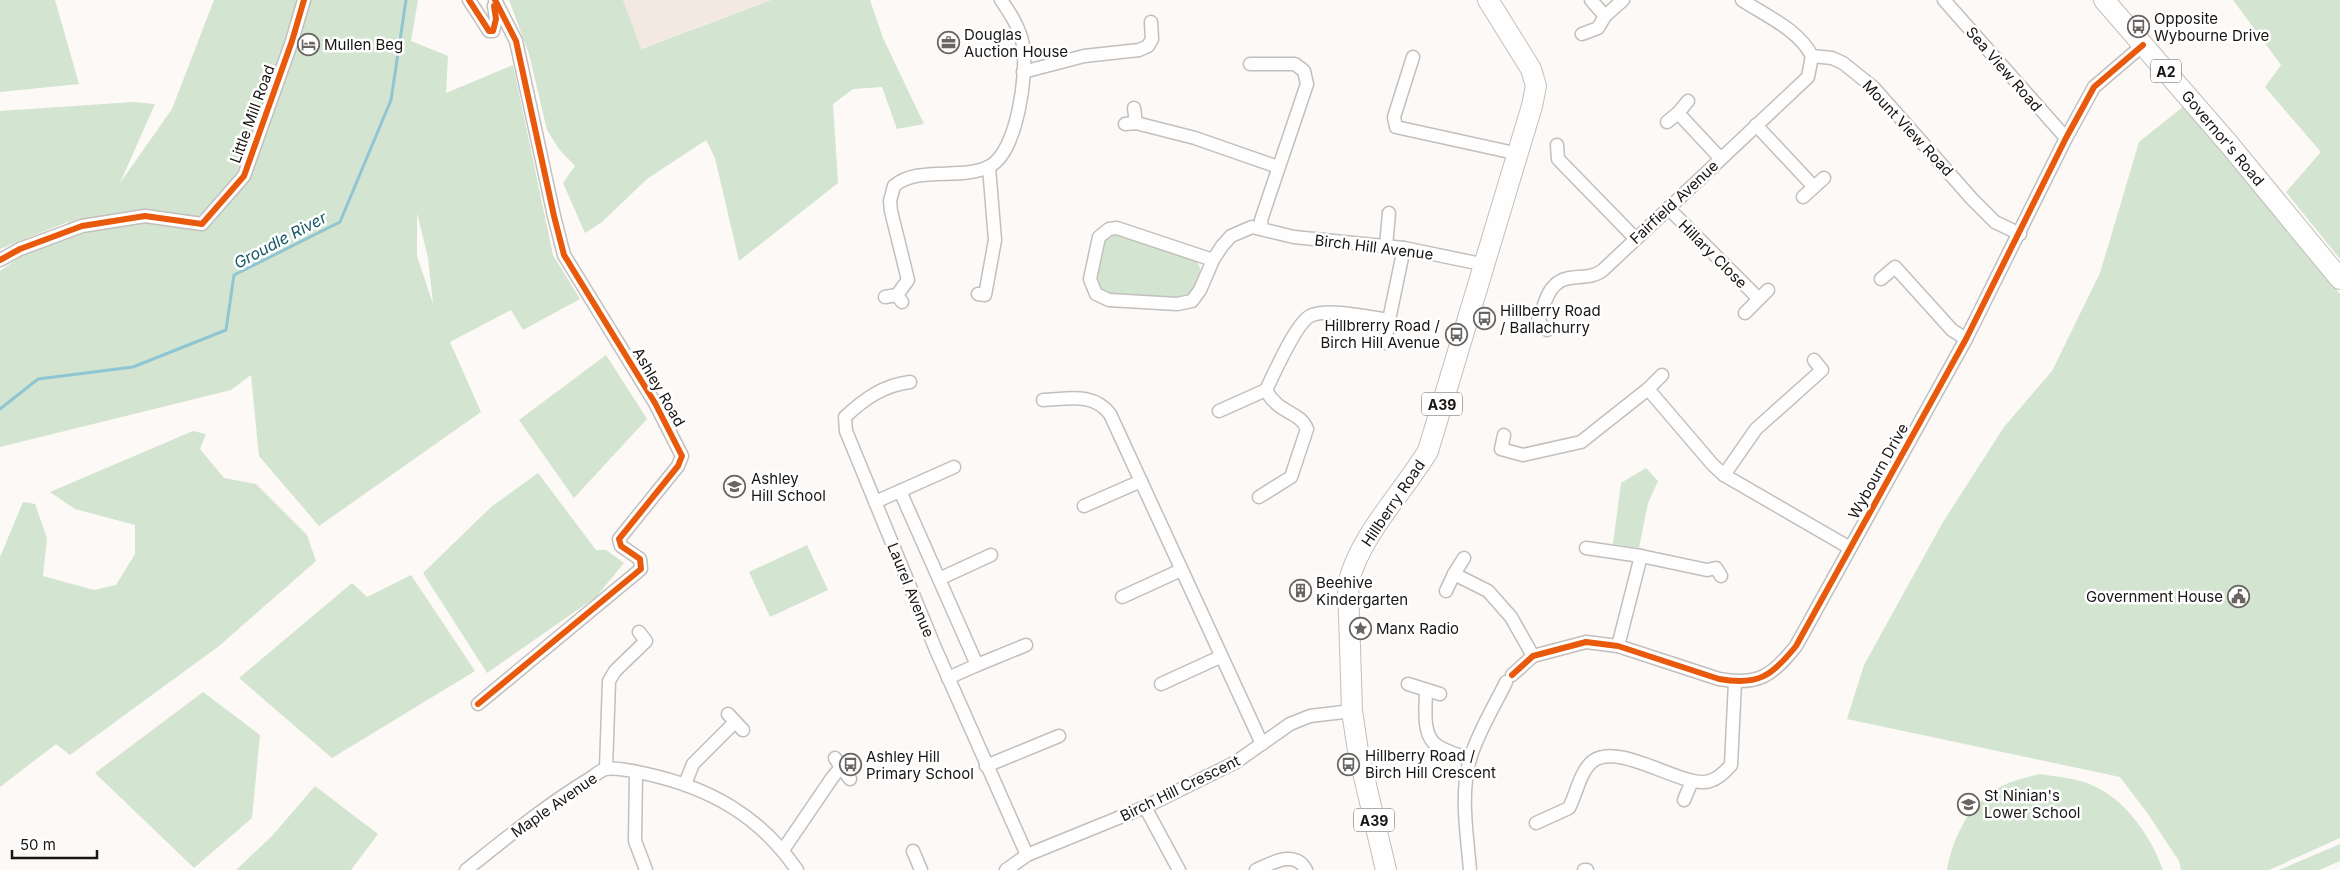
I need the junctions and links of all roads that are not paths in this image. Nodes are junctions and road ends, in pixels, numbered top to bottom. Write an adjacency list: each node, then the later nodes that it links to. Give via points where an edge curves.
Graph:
1 (304, 0): 40 (street, Little Mill Road, via 244,176 202,224 145,216 82,226 20,249)
2 (469, 0): 3 (street, via 489,31 496,27)
3 (494, 0): 92 (street, Ashley Road, via 516,41 564,255 655,403 682,456 678,466 619,540 640,559 641,569)
4 (1001, 0): 18 (street, via 1023,44)
5 (1488, 0): 26 (highway, Hillberry Road / A39, via 1531,69 1536,86)
6 (1591, 0): 11 (street)
7 (1622, 0): 11 (street)
8 (1742, 0): 15 (street, via 1791,31)
9 (1944, 0): 24 (street, Sea View Road)
10 (2104, 0): 14 (highway, Governor's Road / A2)
11 (1605, 16): 13 (street, via 1598,28)
12 (1151, 22): 18 (street, via 1152,39 1148,46 1139,50 1084,56)
13 (1582, 34)
14 (2143, 45): 24 (street, Wybourn Drive, via 2094,87); 44 (highway, Governor's Road / A2)
15 (1812, 56): 23 (street, Fairfield Avenue, via 1808,77); 36 (street, Mount View Road, via 1844,63 1873,87 1995,222)
16 (1412, 57): 26 (street, via 1394,117 1396,127)
17 (1250, 64): 28 (street, via 1295,64 1304,71 1307,84)
18 (1022, 77): 29 (street, via 1009,144 1002,156)
19 (1688, 101): 21 (street)
20 (1134, 108): 28 (street, via 1130,123 1195,138)
21 (1678, 113): 22 (street); 27 (street)
22 (1667, 122)
23 (1756, 125): 27 (street, Fairfield Avenue); 31 (street)
24 (2066, 138): 36 (street, Wybourn Drive)
25 (1557, 146): 37 (street, via 1558,159)
26 (1519, 154): 42 (highway, Hillberry Road / A39)
27 (1720, 158): 33 (street, Fairfield Avenue)
28 (1278, 166): 35 (street, via 1261,220)
29 (989, 167): 46 (street, via 994,246 985,295); 47 (street, via 908,176 894,186 891,212 908,280)
30 (1824, 178): 31 (street)
31 (1814, 187): 32 (street)
32 (1803, 197)
33 (1668, 208): 37 (street, Fairfield Avenue); 48 (street, Hillary Close)
34 (1389, 214): 38 (street)
35 (1262, 227): 38 (street, Birch Hill Avenue, via 1294,237); 41 (street, via 1252,227 1231,236)
36 (2020, 234): 52 (street, Wybourn Drive)
37 (1635, 238): 51 (street, Fairfield Avenue, via 1597,275 1565,278 1555,284 1538,321)
38 (1386, 246): 39 (street, Birch Hill Avenue)
39 (1404, 248): 42 (street, Birch Hill Avenue); 50 (street)
40 (0, 260)
41 (1212, 260): 41 (street, via 1192,301 1177,304 1101,298 1092,289 1090,279 1099,237 1109,229 1117,228)
42 (1486, 265): 93 (highway, Hillberry Road / A39, via 1428,451 1364,543 1353,566 1348,604)
43 (1881, 279): 52 (street, via 1898,264 1952,330)
44 (2340, 279)
45 (1768, 290): 48 (street, Hillary Close)
46 (978, 294)
47 (895, 298)
48 (1758, 299): 49 (street, Hillary Close)
49 (1745, 313)
50 (1389, 320): 53 (street); 58 (street, via 1324,312 1310,316 1300,325)
51 (1546, 330)
52 (1966, 339): 70 (street, Wybourn Drive)
53 (1385, 342)
54 (1814, 360): 63 (street, via 1822,370 1756,429)
55 (1662, 374): 57 (street)
56 (910, 382): 67 (street, Laurel Avenue, via 882,389 846,416 846,430)
57 (1648, 389): 61 (street, via 1581,442 1523,455 1501,449); 63 (street)
58 (1266, 390): 60 (street); 66 (street, via 1272,402 1304,423 1307,429 1291,477)
59 (1043, 400): 64 (street, via 1089,399 1102,403)
60 (1219, 411)
61 (1504, 435)
62 (954, 467): 65 (street)
63 (1724, 475): 70 (street)
64 (1141, 481): 68 (street); 74 (street)
65 (900, 491): 67 (street); 77 (street, Laurel Avenue)
66 (1259, 497)
67 (875, 502): 86 (street, Laurel Avenue)
68 (1084, 506)
69 (1586, 548): 72 (street)
70 (1850, 548): 87 (street, Wybourn Drive, via 1796,646 1778,669 1761,678)
71 (991, 556): 77 (street, Laurel Avenue)
72 (1641, 556): 76 (street, via 1706,570 1716,568); 82 (street)
73 (1464, 558): 75 (street)
74 (1181, 570): 79 (street); 84 (street)
75 (1454, 574): 78 (street); 83 (street, via 1488,591 1511,617)
76 (1721, 576)
77 (939, 579): 85 (street, Laurel Avenue)
78 (1446, 590)
79 (1122, 597)
80 (646, 641): 99 (street, via 610,676)
81 (1026, 645): 85 (street)
82 (1618, 646): 83 (street, Wybourn Drive, via 1586,642); 87 (street, Wybourn Drive)
83 (1533, 656): 97 (street, Wybourn Drive, via 1509,678)
84 (1220, 657): 88 (street); 96 (street)
85 (977, 664): 86 (street)
86 (948, 678): 98 (street, Laurel Avenue)
87 (1736, 682): 102 (street, via 1731,765 1719,777 1708,782)
88 (1161, 684)
89 (1408, 684): 90 (street)
90 (1426, 690): 91 (street); 97 (street, via 1426,717 1434,744)
91 (1440, 694)
92 (478, 704)
93 (1352, 711): 96 (street, Birch Hill Crescent, via 1310,716 1290,724); 118 (highway, Hillberry Road / A39)
94 (735, 722): 103 (street, via 693,764)
95 (1059, 736): 98 (street)
96 (1262, 744): 105 (street, Birch Hill Crescent, via 1236,762)
97 (1470, 759): 119 (street, via 1465,814)
98 (986, 766): 109 (street, Laurel Avenue)
99 (606, 769): 100 (street, Maple Avenue); 110 (street, Maple Avenue, via 571,791)
100 (636, 772): 103 (street, Maple Avenue); 111 (street, via 635,841)
101 (850, 779): 107 (street, via 838,762 832,778)
102 (1692, 781): 104 (street); 106 (street, via 1623,758 1594,760 1585,770 1569,808)
103 (685, 784): 107 (street, Maple Avenue, via 734,808 757,824)
104 (1684, 800)
105 (1145, 806): 109 (street, Birch Hill Crescent); 115 (street)
106 (1536, 823)
107 (783, 850): 112 (street, Maple Avenue)
108 (913, 851): 113 (street)
109 (1027, 855): 114 (street, Birch Hill Crescent)
110 (466, 870)
111 (646, 870)
112 (797, 870)
113 (920, 870)
114 (1006, 870)
115 (1179, 870)
116 (1256, 870): 117 (street, via 1284,859 1297,861)
117 (1306, 870)
118 (1386, 870)
119 (1470, 870)

